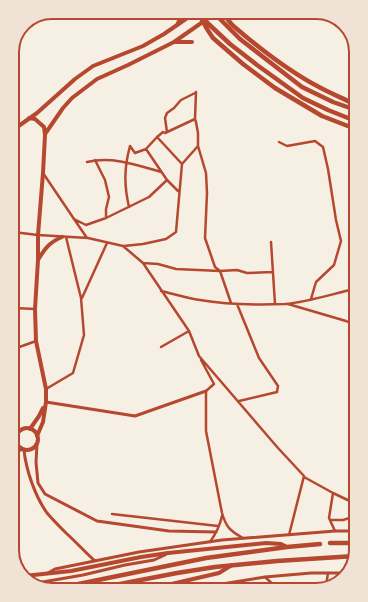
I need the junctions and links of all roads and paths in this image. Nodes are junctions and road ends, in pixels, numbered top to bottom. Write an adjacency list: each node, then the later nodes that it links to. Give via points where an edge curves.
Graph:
1 (180, 19): 8 (highway)
2 (187, 19): 8 (main road)
3 (201, 19): 17 (highway, via 213,38 275,88 322,116)
4 (204, 19): 14 (highway, via 230,44 303,98)
5 (207, 19): 9 (main road)
6 (220, 19): 12 (highway, via 240,39 302,87)
7 (227, 19): 11 (highway, via 252,42 280,62 319,87)
8 (178, 24): 13 (main road, via 143,46 93,66)
9 (174, 42): 10 (main road); 19 (main road, via 97,79 72,98)
10 (192, 42)
11 (349, 102)
12 (349, 108)
13 (29, 118): 16 (main road); 19 (main road, via 35,119 44,127)
14 (349, 118)
15 (194, 119): 18 (street); 18 (street, via 196,92 181,100 167,113); 22 (street)
16 (19, 126)
17 (349, 126)
18 (167, 132): 20 (street)
19 (45, 135): 29 (main road)
20 (157, 137): 23 (street); 27 (street)
21 (279, 142): 49 (street, via 287,146 315,141 324,147 341,242 334,265 316,282)
22 (198, 146): 27 (street); 44 (street, via 206,172 208,193 205,238 215,267)
23 (146, 149): 25 (street, via 135,153 130,146); 28 (street)
24 (95, 160): 25 (street); 26 (street); 33 (street, via 105,180 109,197)
25 (126, 161): 28 (street); 32 (street, via 126,196)
26 (87, 162)
27 (182, 164): 31 (street)
28 (161, 172): 30 (street)
29 (43, 173): 34 (street); 36 (main road)
30 (167, 180): 31 (street); 32 (street, via 149,197)
31 (179, 191): 41 (street, via 176,232 166,239)
32 (129, 207): 33 (street)
33 (106, 218): 34 (street, via 86,225)
34 (74, 219): 38 (street)
35 (19, 233): 36 (street)
36 (38, 235): 37 (street); 42 (main road)
37 (64, 237): 38 (street); 42 (main road, via 48,245); 48 (street)
38 (88, 238): 40 (street)
39 (271, 242): 45 (street)
40 (107, 243): 41 (street); 48 (street)
41 (123, 246): 43 (street)
42 (38, 260): 55 (main road)
43 (143, 263): 44 (street, via 176,269); 47 (street)
44 (220, 271): 45 (street); 50 (street)
45 (272, 272): 52 (street)
46 (349, 290): 49 (street)
47 (161, 291): 50 (street); 57 (street)
48 (81, 298): 62 (street, via 84,335 73,373)
49 (311, 299): 53 (street)
50 (231, 304): 51 (street)
51 (237, 304): 52 (street); 64 (street, via 259,358 278,386 277,392)
52 (275, 304): 53 (street)
53 (286, 304): 56 (street)
54 (19, 308): 55 (street)
55 (35, 309): 58 (main road)
56 (349, 323)
57 (189, 331): 60 (street); 61 (street)
58 (36, 341): 59 (street); 62 (main road)
59 (19, 347)
60 (161, 347)
61 (199, 356): 63 (street, via 214,384); 64 (street)
62 (46, 389): 65 (main road)
63 (206, 391): 65 (street, via 135,416); 78 (street, via 206,432)
64 (238, 401): 73 (street)
65 (46, 402): 66 (main road); 68 (main road)
66 (30, 429): 67 (main road, via 26,428); 68 (main road)
67 (19, 432)
68 (37, 436): 69 (main road)
69 (37, 444): 71 (main road, via 32,449); 74 (street)
70 (19, 445): 71 (main road)
71 (23, 449): 72 (main road); 75 (street)
72 (19, 450)
73 (304, 476): 76 (street); 86 (street)
74 (38, 483): 75 (street); 85 (street, via 45,494 96,521 169,531)
75 (33, 485): 95 (street, via 56,524)
76 (333, 493): 77 (street); 81 (street)
77 (349, 501)
78 (222, 513): 82 (street); 87 (street, via 232,532)
79 (112, 514): 82 (street)
80 (349, 518): 81 (street)
81 (330, 520): 83 (street)
82 (218, 526): 85 (street)
83 (335, 531): 84 (street); 86 (street)
84 (349, 531)
85 (216, 532): 88 (street)
86 (289, 535): 87 (street)
87 (244, 538): 88 (street)
88 (210, 542): 95 (street)
89 (330, 543): 90 (highway)
90 (349, 543)
91 (320, 544): 92 (highway)
92 (287, 547): 93 (main road, via 266,543); 104 (highway, via 206,558)
93 (168, 553): 99 (main road); 103 (street, via 154,560)
94 (348, 556): 96 (highway)
95 (95, 561): 99 (street, via 55,569)
96 (232, 565): 105 (highway); 106 (main road, via 219,573)
97 (328, 572): 98 (street); 101 (street); 102 (street)
98 (340, 572)
99 (46, 574): 100 (main road)
100 (32, 575)
101 (265, 577): 107 (street); 108 (street)
102 (327, 581)
103 (44, 582)
104 (83, 583)
105 (125, 583)
106 (173, 583)
107 (228, 583)
108 (272, 583)

